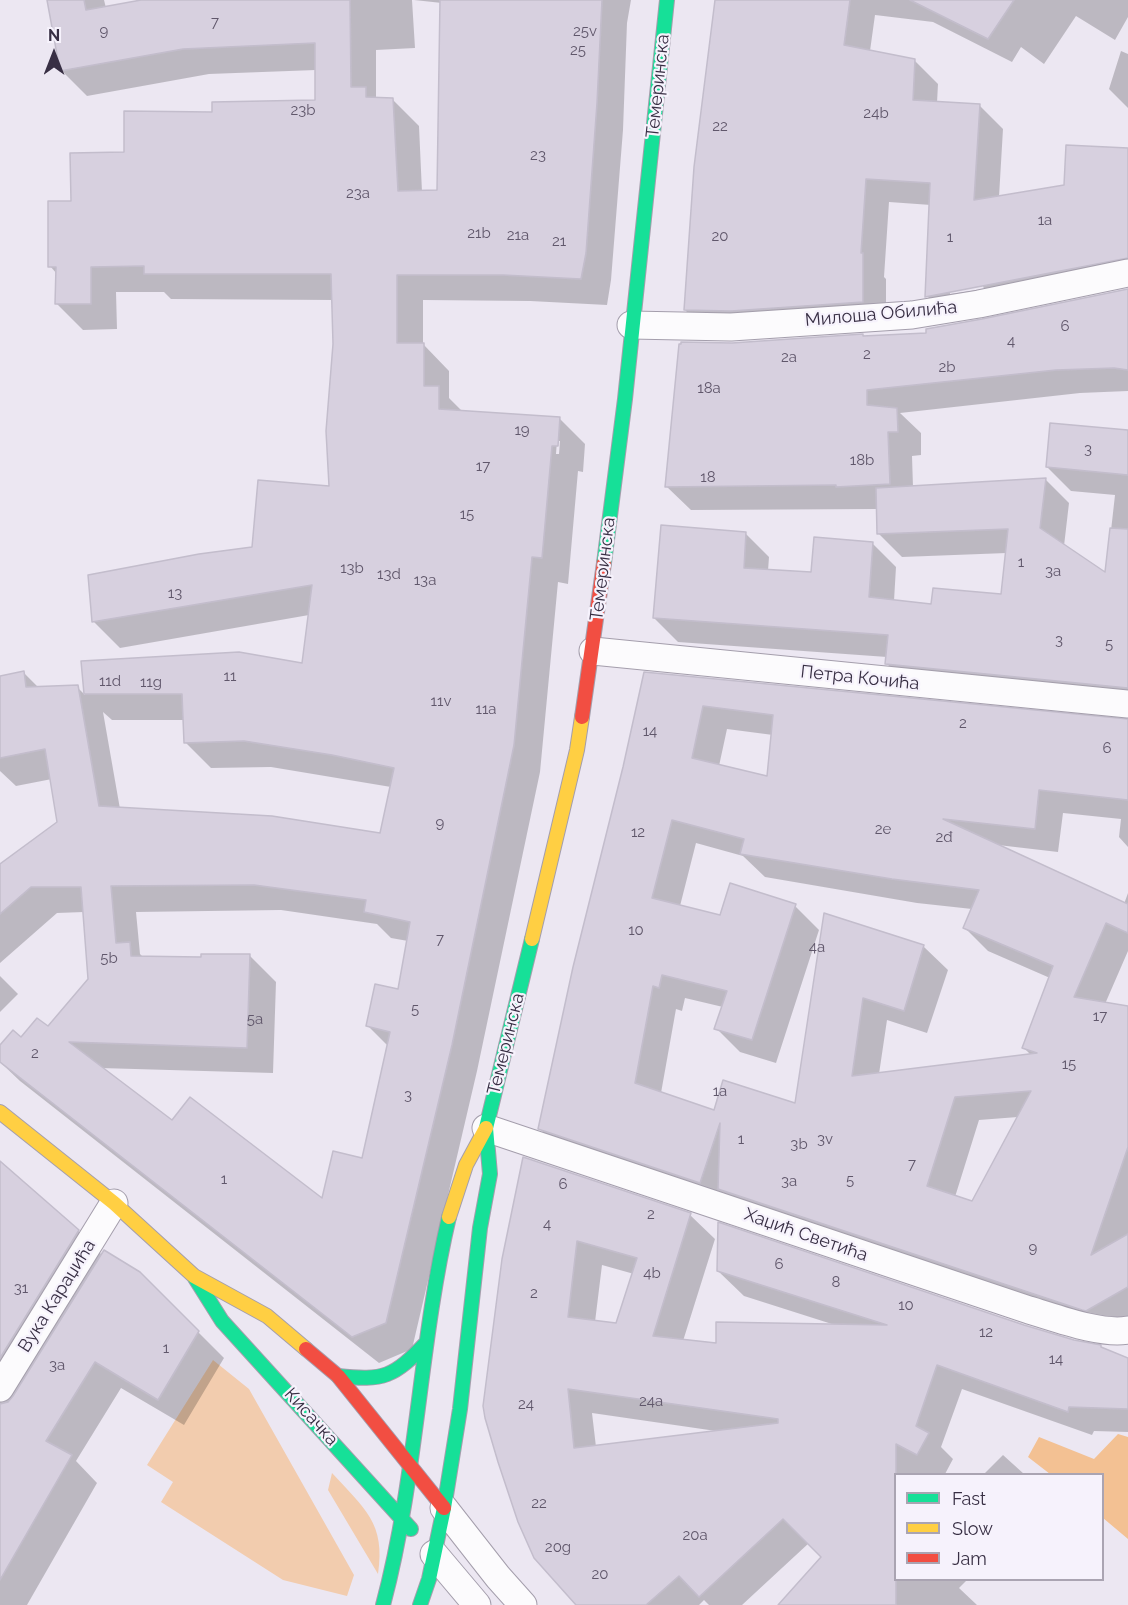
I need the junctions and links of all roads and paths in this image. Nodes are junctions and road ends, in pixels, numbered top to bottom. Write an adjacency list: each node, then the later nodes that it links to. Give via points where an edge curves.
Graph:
1 (667, 0): 3 (main road, Темеринска)
2 (1128, 273): 3 (street, Милоша Обилића, via 912,315 731,327)
3 (631, 326): 4 (main road, Темеринска)
4 (593, 651): 5 (street, Петра Кочића); 7 (main road, Темеринска, via 577,750)
5 (1128, 704)
6 (0, 1112): 8 (main road, Кисачка)
7 (486, 1128): 10 (street, Хаџић Светића, via 1029,1310 1075,1324 1118,1332); 11 (main road, Темеринска, via 471,1148 459,1177); 15 (main road, Темеринска, via 490,1174)
8 (114, 1203): 9 (main road, Кисачка); 13 (street, Вука Караџића)
9 (194, 1276): 12 (main road, Кисачка, via 267,1316); 16 (main road, Кисачка, via 222,1321)
10 (1128, 1330)
11 (426, 1343): 12 (main road, via 402,1369 385,1377); 14 (main road, Темеринска)
12 (338, 1376): 14 (main road, Кисачка)
13 (0, 1388)
14 (409, 1463): 15 (main road, Кисачка); 16 (main road, Темеринска)
15 (444, 1508): 17 (main road, Темеринска); 21 (street)
16 (401, 1518): 17 (main road, Кисачка); 18 (main road, Темеринска)
17 (434, 1554): 19 (main road, Темеринска); 20 (street)
18 (383, 1605)
19 (420, 1605)
20 (477, 1605)
21 (523, 1605)

